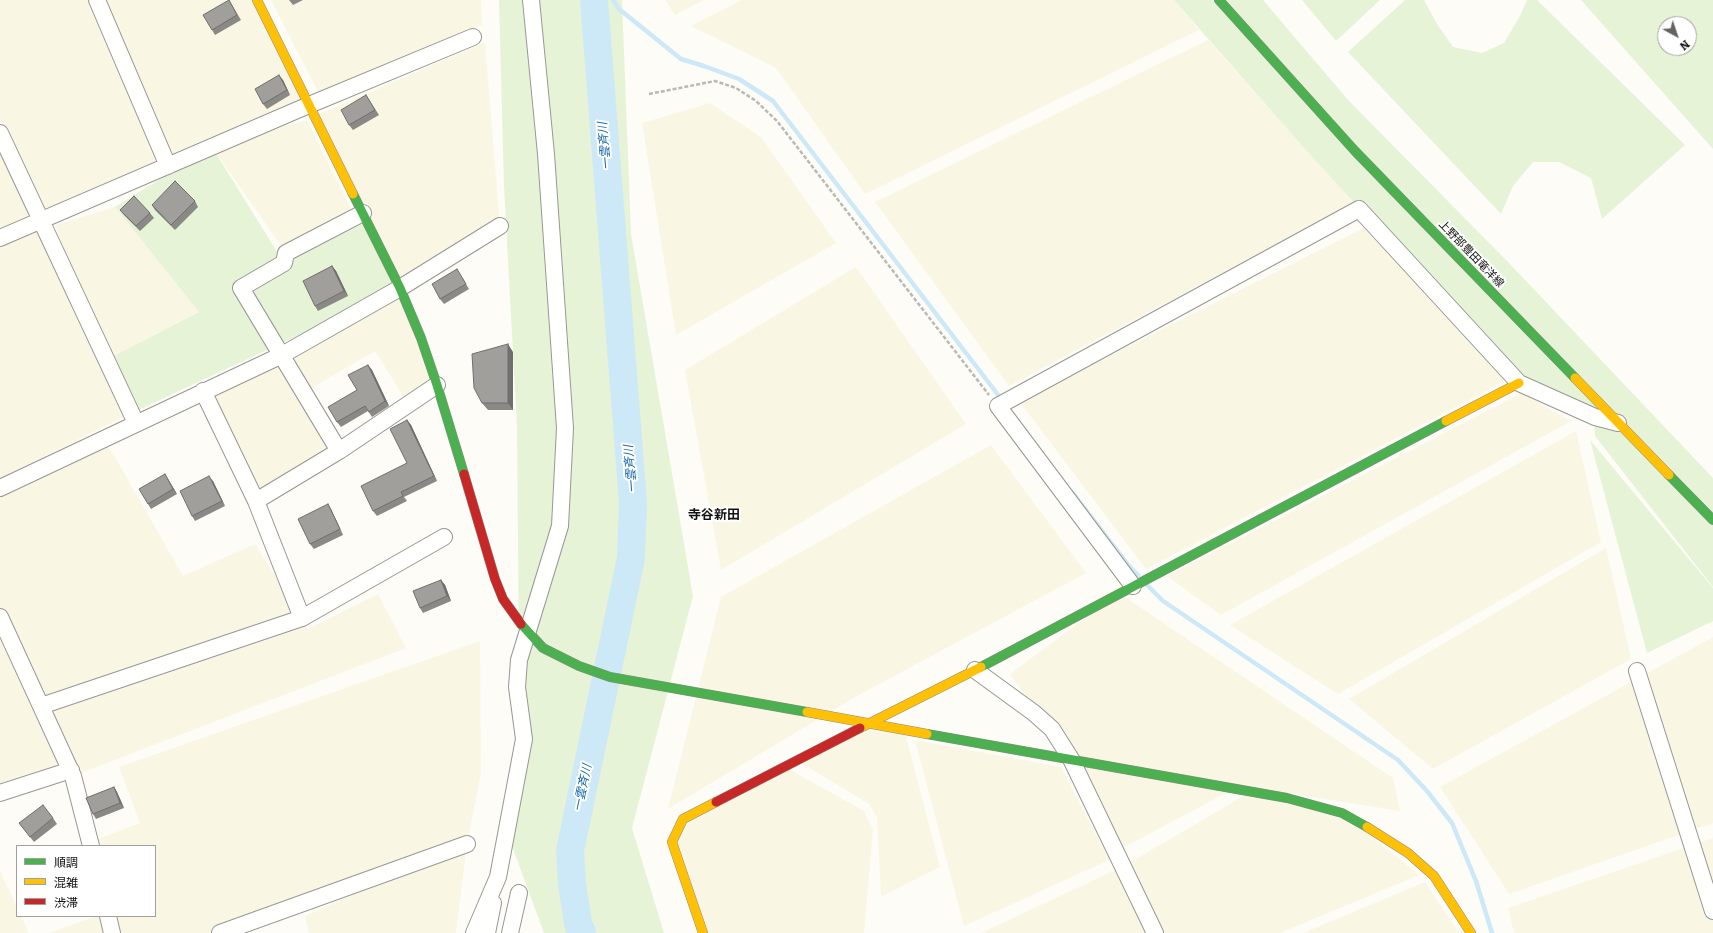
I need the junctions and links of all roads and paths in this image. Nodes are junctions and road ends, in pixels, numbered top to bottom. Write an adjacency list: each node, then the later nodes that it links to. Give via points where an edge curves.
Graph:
1 (97, 0): 9 (street)
2 (257, 0): 7 (street)
3 (531, 0): 30 (street, via 546,154 565,428 560,526)
4 (1219, 0): 21 (street, 上野部豊田竜洋線, via 1355,151)
5 (472, 37): 7 (street)
6 (649, 94): 19 (path, via 715,81 736,88 756,101 777,120)
7 (309, 104): 9 (street); 10 (street)
8 (0, 133): 11 (street)
9 (168, 166): 11 (street)
10 (363, 213): 14 (street); 15 (street, via 286,253 284,263 241,288)
11 (40, 220): 13 (street); 20 (street)
12 (500, 226): 14 (street)
13 (0, 238)
14 (400, 288): 15 (street); 17 (street, via 421,338)
15 (282, 355): 18 (street); 22 (street)
16 (1519, 383): 19 (street, via 1359,210); 21 (street, via 1595,417); 27 (street)
17 (436, 385): 22 (street); 30 (street, via 495,579 503,599)
18 (203, 391): 20 (street); 24 (street)
19 (998, 406): 27 (street)
20 (136, 423): 23 (street)
21 (1618, 423): 25 (street, 上野部豊田竜洋線)
22 (339, 451): 24 (street)
23 (0, 488)
24 (256, 501): 29 (street)
25 (1713, 520)
26 (444, 537): 29 (street)
27 (1133, 586): 31 (street)
28 (0, 617): 33 (street)
29 (302, 618): 33 (street)
30 (528, 632): 34 (street, via 543,648 554,655 610,677); 40 (street, via 519,660 518,687 524,739)
31 (975, 670): 34 (street); 35 (street, via 1052,729)
32 (1637, 671): 42 (street)
33 (41, 706): 36 (street)
34 (869, 723): 35 (street); 49 (street, via 683,819 672,842)
35 (1071, 759): 50 (street); 51 (street, via 1287,798 1342,813 1408,852 1434,876)
36 (71, 770): 37 (street); 39 (street)
37 (0, 793)
38 (467, 844): 45 (street)
39 (91, 845)
40 (498, 877): 46 (street); 47 (street)
41 (519, 893): 48 (street)
42 (1713, 911)
43 (108, 917): 44 (street)
44 (112, 933)
45 (220, 933)
46 (474, 933)
47 (487, 933)
48 (510, 933)
49 (703, 933)
50 (1155, 933)
51 (1471, 933)

